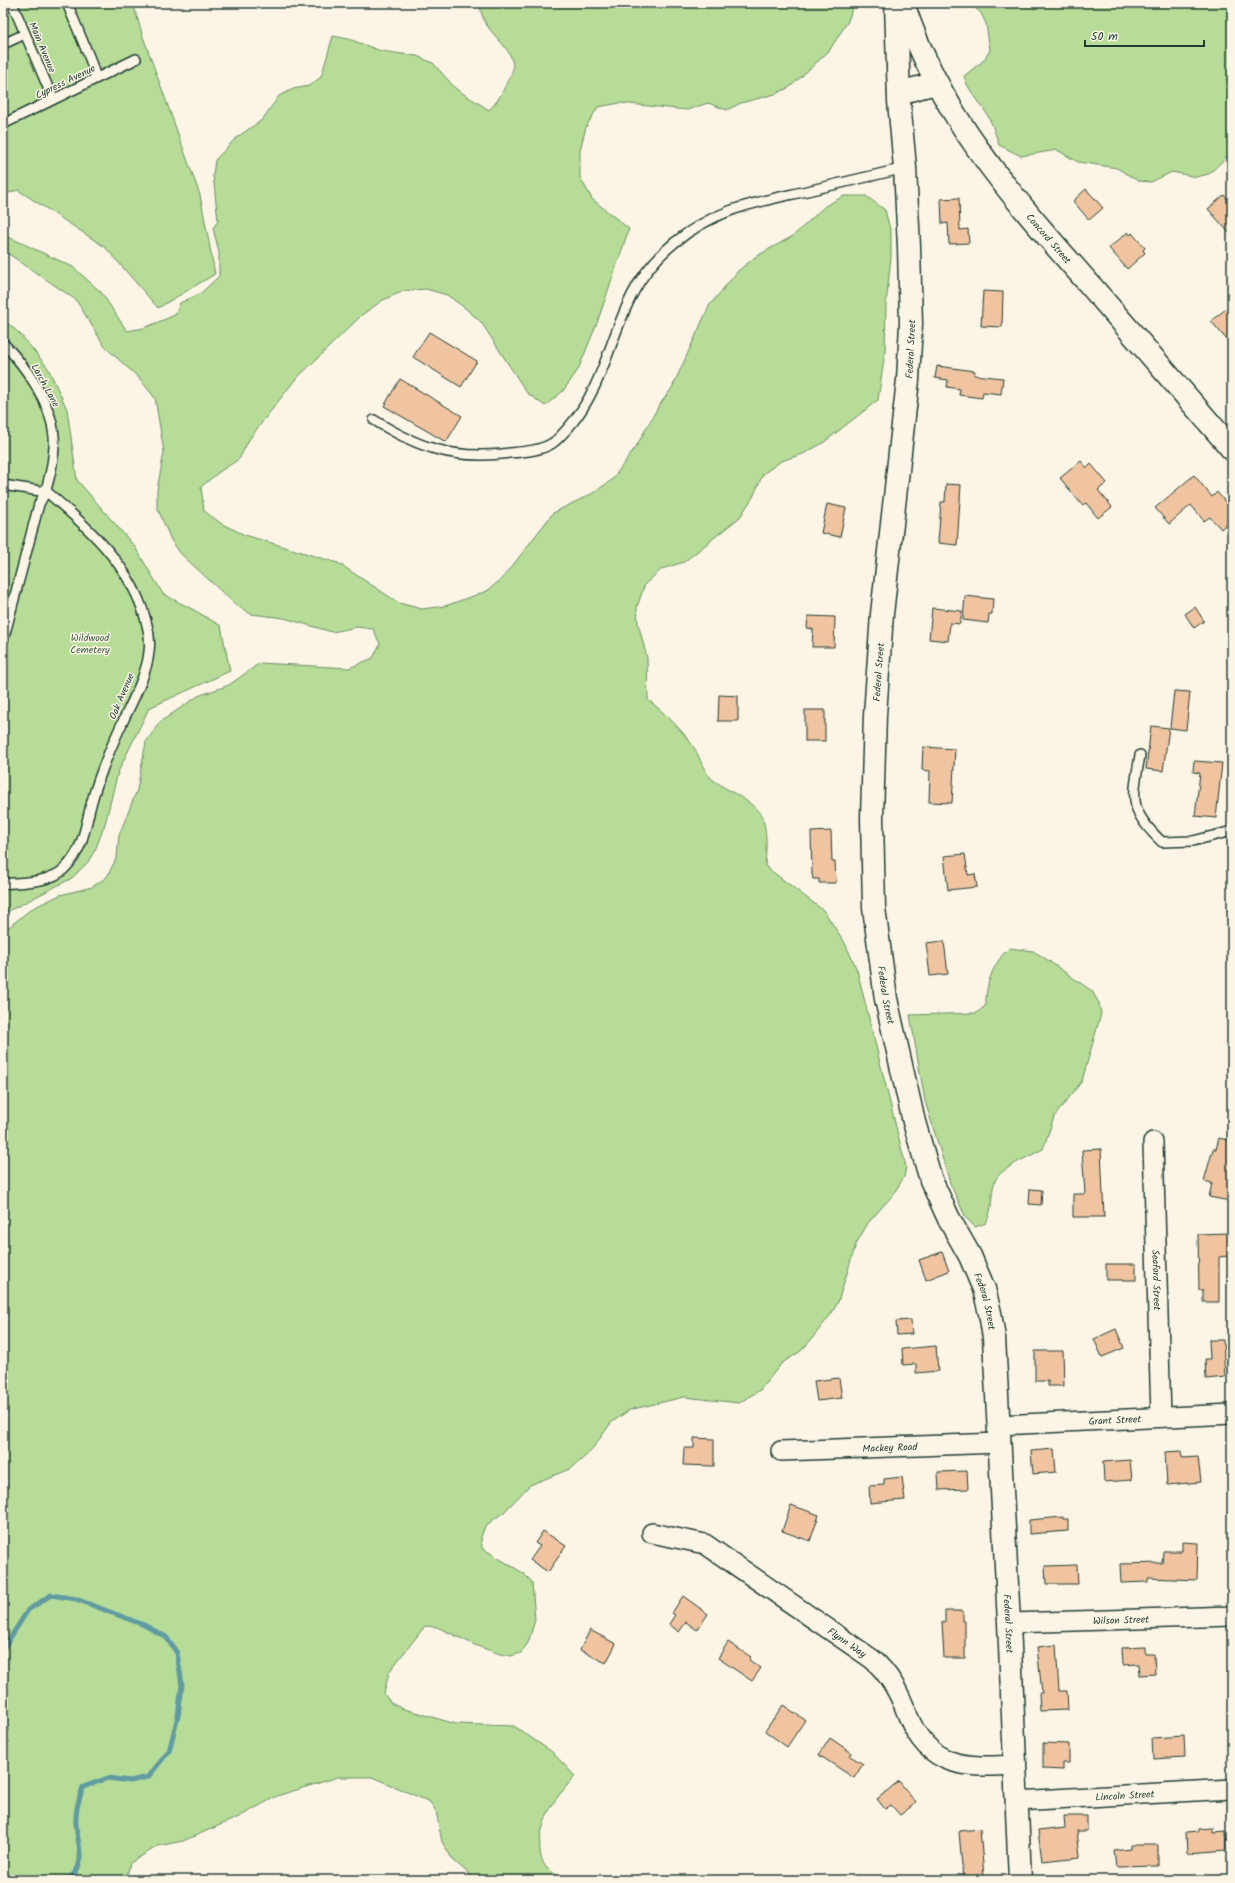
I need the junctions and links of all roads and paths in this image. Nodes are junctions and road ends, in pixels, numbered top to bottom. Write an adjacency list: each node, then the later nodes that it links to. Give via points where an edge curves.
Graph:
1 (12, 3): 5 (lane, Main Avenue)
2 (67, 3): 8 (lane)
3 (896, 3): 10 (street, Federal Street)
4 (903, 3): 9 (street, Concord Street)
5 (25, 34): 6 (lane); 11 (lane, Main Avenue)
6 (3, 44)
7 (136, 59): 8 (lane, Cypress Avenue)
8 (96, 78): 11 (lane, Cypress Avenue)
9 (936, 83): 10 (street); 16 (street, Concord Street, via 979,152 1047,236)
10 (899, 93): 13 (street, Federal Street)
11 (53, 99): 12 (lane, Cypress Avenue)
12 (3, 124)
13 (905, 168): 15 (lane, via 766,199 721,213 704,221 673,244 644,275 631,295 602,371 586,403 558,439 545,447 492,455 442,452 396,434); 26 (street, Federal Street, via 911,324 908,380 882,614 876,700 872,818 874,908 886,999 929,1173 977,1272 990,1313 994,1338)
14 (3, 343): 18 (lane, Larch Lane, via 15,355 34,383 49,411 54,436)
15 (374, 420)
16 (1232, 449)
17 (3, 485): 18 (lane)
18 (46, 492): 19 (lane, Larch Lane, via 39,504); 22 (lane, Oak Avenue, via 83,524 112,555 128,577 138,597 147,626 149,652 141,680 108,754 92,801 84,838 75,857 62,871 49,878)
19 (3, 641)
20 (1140, 755): 21 (lane, via 1134,792 1137,811 1146,827 1162,842 1193,841)
21 (1232, 831)
22 (3, 884)
23 (1153, 1142): 25 (street, Seaford Street)
24 (1232, 1414): 25 (street, Grant Street)
25 (1161, 1418): 26 (street, Grant Street)
26 (998, 1434): 27 (street, Mackey Road); 30 (street, Federal Street)
27 (781, 1451)
28 (652, 1533): 31 (street, Flynn Way, via 705,1544 872,1659 888,1675 917,1734 934,1753 963,1765)
29 (1232, 1616): 30 (street, Wilson Street)
30 (1010, 1623): 31 (street, Federal Street)
31 (1015, 1765): 33 (street, Federal Street)
32 (1232, 1789): 33 (street, Lincoln Street)
33 (1017, 1801): 34 (street, Federal Street)
34 (1020, 1880)

